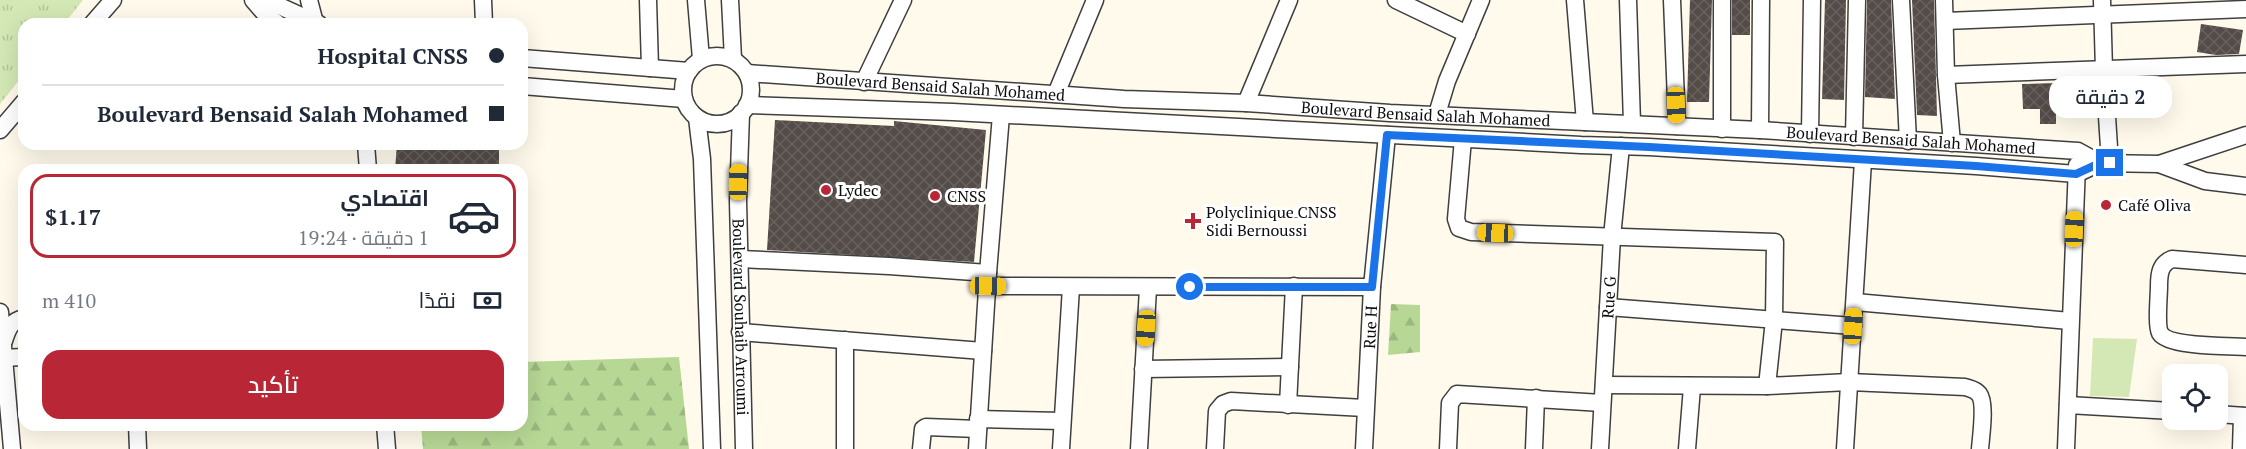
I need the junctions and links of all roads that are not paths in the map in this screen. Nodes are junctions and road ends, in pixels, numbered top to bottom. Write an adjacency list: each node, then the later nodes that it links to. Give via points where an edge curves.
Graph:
1 (113, 0): 25 (street)
2 (253, 0): 26 (street)
3 (266, 0): 27 (street)
4 (309, 0): 28 (street)
5 (483, 0): 29 (street)
6 (648, 0): 36 (street)
7 (696, 0): 33 (street)
8 (730, 0): 34 (street)
9 (903, 0): 41 (street)
10 (1095, 0): 43 (street)
11 (1289, 0): 45 (street)
12 (1396, 0): 31 (street)
13 (1480, 0): 31 (street)
14 (1575, 0): 51 (street)
15 (1628, 0): 52 (street)
16 (1672, 0): 53 (street)
17 (1722, 0): 54 (street)
18 (1761, 0): 56 (street)
19 (1812, 0): 57 (street)
20 (1857, 0): 60 (street)
21 (1901, 0): 62 (street)
22 (1944, 0): 30 (street)
23 (2102, 7): 24 (street); 30 (street); 37 (street)
24 (2246, 9)
25 (97, 18)
26 (270, 18)
27 (306, 18)
28 (315, 18)
29 (484, 18)
30 (1944, 21): 40 (street)
31 (1467, 34): 48 (street)
32 (528, 58): 36 (street)
33 (701, 59): 34 (street, via 717,55); 38 (street)
34 (733, 59): 39 (street)
35 (2246, 64): 37 (street)
36 (650, 68): 38 (street)
37 (2104, 70): 40 (street); 67 (street)
38 (689, 71): 44 (street, via 683,87)
39 (747, 73): 41 (street, Boulevard Bensaid Salah Mohamed); 47 (street, via 751,89)
40 (1946, 75): 63 (street)
41 (864, 82): 43 (street, Boulevard Bensaid Salah Mohamed)
42 (528, 86): 44 (street)
43 (1056, 94): 45 (street, Boulevard Bensaid Salah Mohamed)
44 (684, 99): 50 (street)
45 (1246, 102): 48 (street, Boulevard Bensaid Salah Mohamed)
46 (18, 109): 55 (street)
47 (744, 109): 49 (street, Boulevard Bensaid Salah Mohamed); 50 (street, via 720,124); 72 (street, Boulevard Souhaib Arroumi, via 738,201)
48 (1437, 114): 51 (street, Boulevard Bensaid Salah Mohamed)
49 (1001, 115): 58 (street, Boulevard Bensaid Salah Mohamed); 74 (street)
50 (697, 118): 113 (street, Boulevard Souhaib Arroumi, via 702,159)
51 (1585, 122): 52 (street, Boulevard Bensaid Salah Mohamed)
52 (1632, 123): 53 (street, Boulevard Bensaid Salah Mohamed)
53 (1677, 126): 54 (street, Boulevard Bensaid Salah Mohamed)
54 (1722, 129): 56 (street, Boulevard Bensaid Salah Mohamed)
55 (0, 130)
56 (1760, 130): 57 (street, Boulevard Bensaid Salah Mohamed)
57 (1810, 134): 60 (street, Boulevard Bensaid Salah Mohamed)
58 (1387, 135): 61 (street, Boulevard Bensaid Salah Mohamed); 77 (street, Rue H)
59 (2246, 135): 68 (street, Boulevard Bensaid Salah Mohamed)
60 (1854, 137): 62 (street, Boulevard Bensaid Salah Mohamed)
61 (1463, 139): 64 (street, Boulevard Bensaid Salah Mohamed); 71 (street, via 1456,219 1460,228 1471,232)
62 (1908, 141): 63 (street, Boulevard Bensaid Salah Mohamed)
63 (1952, 143): 65 (street, Boulevard Bensaid Salah Mohamed)
64 (1621, 146): 66 (street, Boulevard Bensaid Salah Mohamed); 71 (street, Rue G)
65 (2078, 152): 67 (street, Boulevard Bensaid Salah Mohamed); 69 (street)
66 (1863, 161): 69 (street, Boulevard Bensaid Salah Mohamed); 79 (street)
67 (2105, 163): 68 (street, Boulevard Bensaid Salah Mohamed); 69 (street, Boulevard Bensaid Salah Mohamed)
68 (2159, 164): 70 (street, via 2205,181)
69 (2076, 174): 84 (street)
70 (2246, 186)
71 (1612, 237): 80 (street, Rue G); 83 (street, via 1775,242)
72 (740, 259): 74 (street, via 889,266); 86 (street, Boulevard Souhaib Arroumi)
73 (2246, 265): 88 (street, via 2167,261 2160,270 2158,328 2175,341)
74 (988, 279): 76 (street); 89 (street)
75 (1294, 286): 77 (street); 78 (street); 92 (street)
76 (1071, 287): 78 (street); 106 (street)
77 (1372, 287): 102 (street, Rue H)
78 (1149, 288): 93 (street)
79 (1854, 302): 84 (street); 85 (street)
80 (1608, 307): 83 (street); 95 (street, Rue G)
81 (0, 312): 90 (street)
82 (18, 319): 90 (street, via 9,327)
83 (1774, 320): 85 (street); 96 (street)
84 (2070, 321): 101 (street)
85 (1853, 326): 94 (street)
86 (740, 332): 87 (street); 114 (street, Boulevard Souhaib Arroumi)
87 (845, 340): 89 (street); 115 (street)
88 (2246, 347)
89 (983, 351): 107 (street)
90 (3, 352): 91 (street); 110 (street)
91 (18, 356)
92 (1290, 367): 93 (street); 100 (street)
93 (1143, 369): 119 (street)
94 (1849, 382): 96 (street); 126 (street); 127 (street, via 1974,389 1983,407)
95 (1604, 384): 97 (street); 99 (street, Rue G)
96 (1767, 386): 97 (street)
97 (1692, 387): 125 (street)
98 (1536, 398): 99 (street); 122 (street, via 1457,394 1450,403); 123 (street)
99 (1602, 403): 124 (street, Rue G)
100 (1288, 405): 102 (street); 120 (street, via 1240,400 1223,404 1216,416)
101 (2068, 405): 103 (street); 128 (street)
102 (1365, 408): 121 (street, Rue H)
103 (2162, 410)
104 (2228, 415): 105 (street)
105 (2244, 416): 129 (street)
106 (1062, 421): 107 (street); 118 (street)
107 (978, 424): 116 (street, via 926,427); 117 (street)
108 (137, 431): 111 (street)
109 (386, 431): 112 (street)
110 (12, 449)
111 (138, 449)
112 (387, 449)
113 (712, 449)
114 (744, 449)
115 (845, 449)
116 (921, 449)
117 (977, 449)
118 (1061, 449)
119 (1139, 449)
120 (1215, 449)
121 (1364, 449)
122 (1448, 449)
123 (1534, 449)
124 (1600, 449)
125 (1687, 449)
126 (1845, 449)
127 (1980, 449)
128 (2066, 449)
129 (2241, 449)

